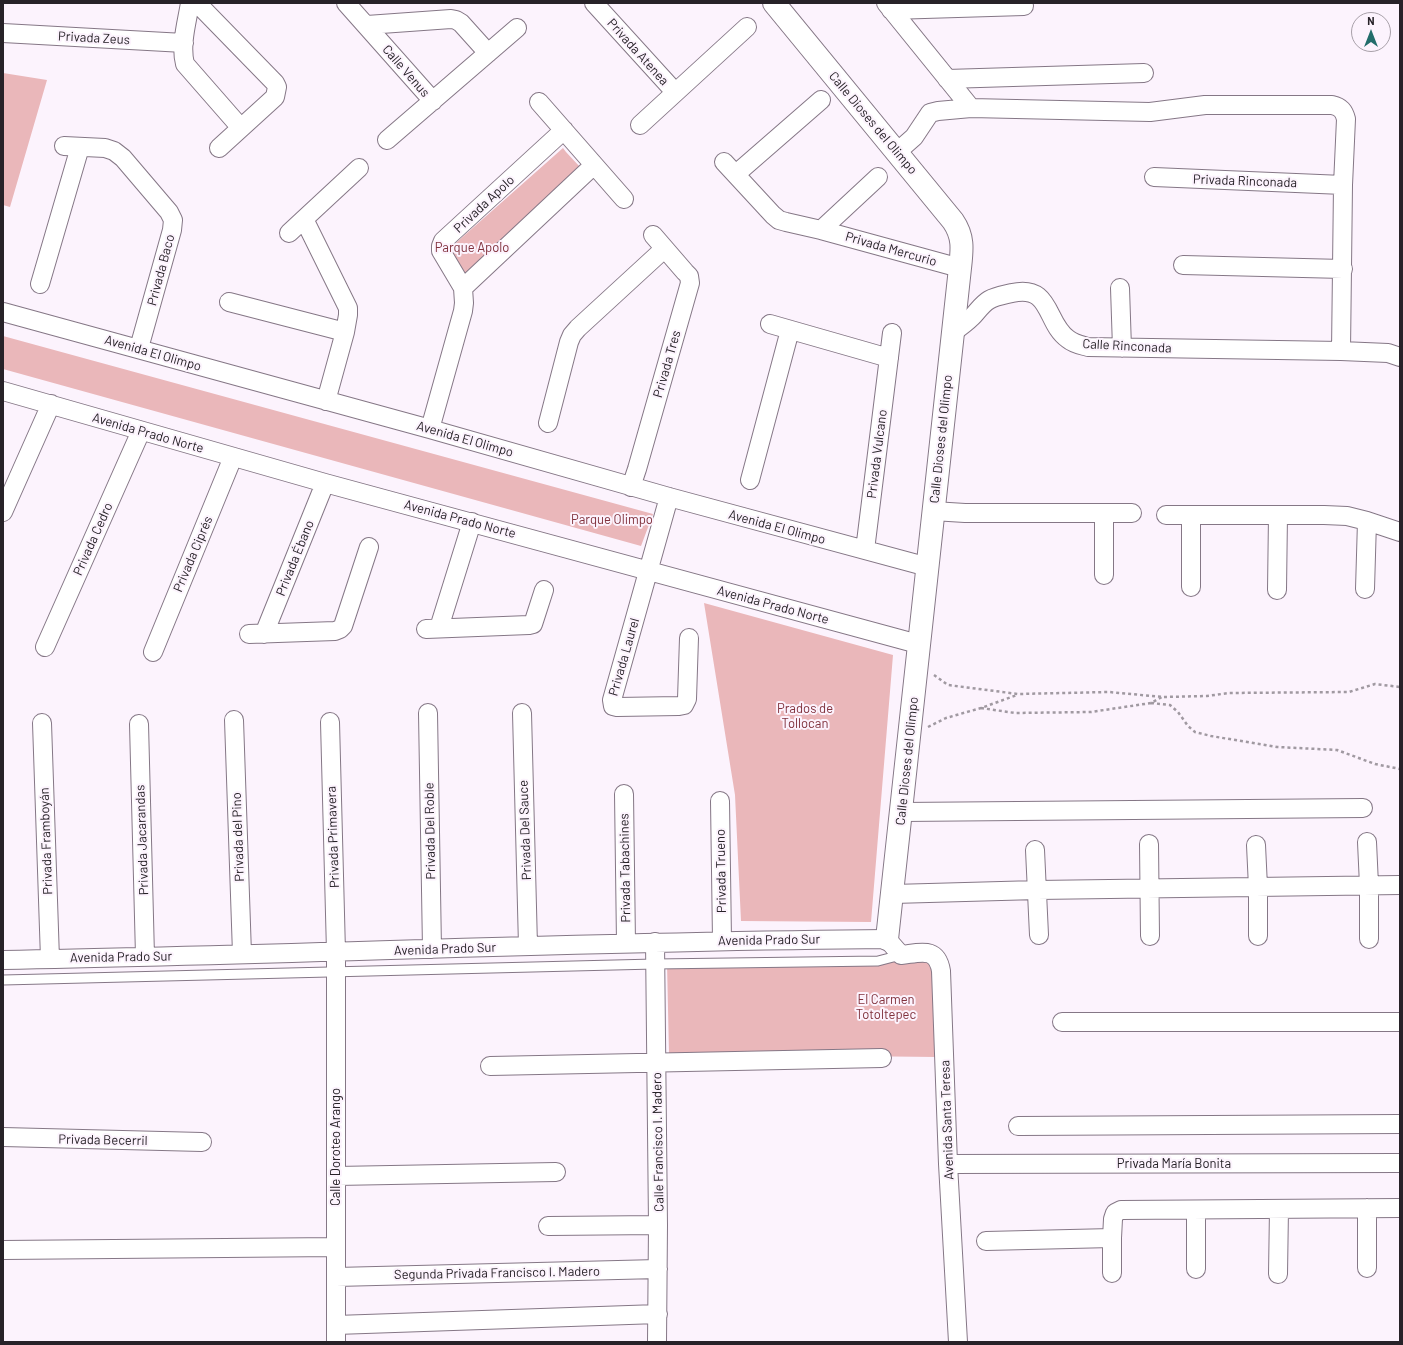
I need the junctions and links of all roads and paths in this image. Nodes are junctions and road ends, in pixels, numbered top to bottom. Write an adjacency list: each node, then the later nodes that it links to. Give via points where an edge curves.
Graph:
1 (190, 3): 12 (street)
2 (197, 3): 22 (street, via 278,87 275,97)
3 (346, 3): 8 (street, Calle Venus)
4 (774, 3): 26 (main road, Calle Dioses del Olimpo)
5 (602, 6): 16 (street, Privada Atenea)
6 (888, 6): 7 (street); 15 (street)
7 (1024, 6)
8 (367, 25): 13 (street, via 456,20 461,22); 18 (street, Calle Venus)
9 (747, 27): 16 (street, Privada Atenea)
10 (517, 28): 13 (street, Calle Venus)
11 (3, 33): 12 (street, Privada Zeus)
12 (184, 43): 22 (street, via 183,56 186,64)
13 (488, 53): 18 (street, Calle Venus)
14 (1144, 73): 15 (street)
15 (947, 79): 20 (street)
16 (675, 92): 21 (street, Privada Atenea)
17 (821, 100): 34 (street, Privada Mercurio, via 730,168 779,220)
18 (433, 101): 24 (street)
19 (539, 102): 23 (street)
20 (971, 108): 26 (street, via 938,110 930,113 914,137); 31 (street, via 1150,112 1205,105 1339,107 1345,113 1346,119)
21 (640, 125)
22 (241, 128): 25 (street)
23 (564, 130): 27 (street); 42 (street, Privada Apolo, via 443,241 441,250)
24 (387, 140)
25 (219, 148)
26 (897, 152): 39 (main road, Calle Dioses del Olimpo, via 958,227 962,244)
27 (594, 165): 32 (street); 42 (street)
28 (359, 168): 33 (street)
29 (878, 177): 34 (street, Privada Mercurio)
30 (1154, 177): 31 (street, Privada Rinconada)
31 (1340, 185): 40 (street)
32 (624, 199)
33 (304, 219): 35 (street); 48 (street, via 348,308)
34 (821, 230): 39 (street, Privada Mercurio)
35 (289, 233)
36 (653, 235): 37 (street, Privada Tres)
37 (664, 249): 59 (street, via 572,335); 65 (street, Privada Tres, via 689,276 690,283)
38 (1183, 265): 40 (street)
39 (960, 268): 50 (main road, Calle Dioses del Olimpo)
40 (1343, 269): 53 (street)
41 (40, 284): 51 (street, Privada Baco, via 72,147 105,148 114,151 123,158 173,220)
42 (463, 288): 60 (street, Privada Apolo, via 463,311)
43 (1120, 288): 52 (street)
44 (229, 302): 48 (street)
45 (3, 312): 51 (street, Avenida El Olimpo)
46 (770, 324): 47 (street)
47 (790, 330): 55 (street); 63 (street)
48 (345, 332): 57 (street)
49 (892, 333): 55 (street, Privada Vulcano)
50 (952, 333): 52 (street, Calle Rinconada, via 987,301 1019,291 1028,291 1037,294 1067,339 1088,347); 67 (main road, Calle Dioses del Olimpo)
51 (139, 348): 57 (street, Avenida El Olimpo)
52 (1122, 348): 53 (street, Calle Rinconada)
53 (1342, 351): 54 (street, Calle Rinconada, via 1388,353)
54 (1400, 357)
55 (889, 358): 78 (street, Privada Vulcano)
56 (3, 392): 58 (street, Avenida Prado Norte)
57 (326, 401): 60 (street, Avenida El Olimpo)
58 (51, 404): 61 (street, Avenida Prado Norte); 68 (street)
59 (548, 422)
60 (430, 429): 65 (street, Avenida El Olimpo)
61 (141, 431): 62 (street, Avenida Prado Norte); 87 (street, Privada Cedro)
62 (233, 457): 64 (street, Avenida Prado Norte); 88 (street, Privada Ciprés)
63 (750, 480)
64 (325, 483): 75 (street, Avenida Prado Norte); 77 (street, Privada Ébano, via 256,634 340,630)
65 (631, 487): 66 (street, Avenida El Olimpo)
66 (669, 497): 78 (street, Avenida El Olimpo); 80 (street, Privada Laurel)
67 (933, 511): 70 (street); 79 (main road, Calle Dioses del Olimpo)
68 (3, 512)
69 (1132, 513): 70 (street)
70 (1104, 514): 81 (street)
71 (1166, 515): 72 (street)
72 (1191, 515): 73 (street); 82 (street)
73 (1278, 515): 74 (street, via 1339,516); 85 (street)
74 (1367, 521): 76 (street); 83 (street)
75 (472, 522): 80 (street, Avenida Prado Norte); 84 (street, via 432,629 529,625 534,621)
76 (1400, 532)
77 (369, 547)
78 (865, 550): 79 (street, Avenida El Olimpo)
79 (928, 567): 89 (main road, Calle Dioses del Olimpo)
80 (649, 571): 86 (street, Privada Laurel, via 612,700 613,706 684,705 687,699); 89 (street, Avenida Prado Norte)
81 (1104, 575)
82 (1191, 587)
83 (1365, 589)
84 (544, 590)
85 (1277, 590)
86 (689, 638)
87 (45, 647)
88 (153, 652)
89 (917, 653): 91 (path, via 948,684); 101 (main road, Calle Dioses del Olimpo)
90 (1400, 688): 92 (path, via 1375,684 1349,692 1230,693)
91 (1018, 694): 92 (path, via 1109,692); 94 (path)
92 (1162, 697): 93 (path)
93 (1151, 703): 94 (path, via 1092,712 1015,713); 102 (path, via 1170,705 1195,732 1277,747 1337,750 1375,764)
94 (981, 708): 101 (path, via 946,718 925,728)
95 (428, 713): 126 (street, Privada Del Roble)
96 (522, 713): 125 (street, Privada Del Sauce)
97 (234, 720): 128 (street, Privada del Pino)
98 (330, 722): 127 (street, Privada Primavera)
99 (42, 723): 131 (street, Privada Framboyán)
100 (139, 724): 130 (street, Privada Jacarandas)
101 (910, 730): 106 (main road, Calle Dioses del Olimpo)
102 (1400, 769)
103 (624, 794): 124 (street, Privada Tabachines)
104 (720, 801): 122 (street, Privada Trueno)
105 (1363, 808): 106 (street)
106 (902, 812): 116 (main road, Calle Dioses del Olimpo)
107 (1366, 842): 112 (street)
108 (1149, 844): 114 (street)
109 (1256, 845): 113 (street)
110 (1035, 850): 115 (street)
111 (1400, 884): 112 (street)
112 (1369, 885): 113 (street); 121 (street)
113 (1258, 887): 114 (street); 119 (street)
114 (1150, 889): 115 (street); 118 (street)
115 (1037, 890): 116 (street); 117 (street)
116 (893, 894): 120 (main road, Calle Dioses del Olimpo)
117 (1038, 935)
118 (1150, 936)
119 (1258, 936)
120 (887, 939): 122 (street, Avenida Prado Sur); 129 (street)
121 (1369, 939)
122 (722, 940): 123 (street, Avenida Prado Sur)
123 (655, 942): 124 (street, Avenida Prado Sur); 133 (street, Calle Francisco I. Madero)
124 (626, 943): 125 (street, Avenida Prado Sur)
125 (528, 946): 126 (street, Avenida Prado Sur)
126 (432, 949): 127 (street, Avenida Prado Sur)
127 (336, 952): 128 (street, Avenida Prado Sur); 134 (street, Calle Doroteo Arango)
128 (242, 954): 130 (street, Avenida Prado Sur)
129 (901, 955): 133 (lane, via 878,961); 146 (street, Avenida Santa Teresa, via 929,953 940,963)
130 (145, 956): 131 (street, Avenida Prado Sur)
131 (50, 959): 132 (street, Avenida Prado Sur)
132 (3, 960)
133 (655, 964): 134 (lane); 139 (street, Calle Francisco I. Madero)
134 (336, 972): 135 (lane); 148 (street, Calle Doroteo Arango)
135 (3, 980)
136 (1062, 1022): 137 (street)
137 (1400, 1022)
138 (882, 1058): 139 (street)
139 (657, 1063): 140 (street); 153 (street, Calle Francisco I. Madero)
140 (490, 1066)
141 (1400, 1124): 142 (street)
142 (1018, 1126)
143 (3, 1137): 144 (street, Privada Becerril)
144 (202, 1142)
145 (1400, 1163): 146 (street, Privada María Bonita)
146 (948, 1164): 168 (street, Avenida Santa Teresa)
147 (556, 1172): 148 (street)
148 (336, 1176): 157 (street, Calle Doroteo Arango)
149 (1367, 1208): 150 (street); 151 (street); 159 (street)
150 (1400, 1208)
151 (1279, 1209): 152 (street); 163 (street)
152 (1196, 1210): 155 (street, via 1121,1210 1115,1213 1113,1219); 161 (street)
153 (658, 1225): 154 (street); 160 (street, Calle Francisco I. Madero)
154 (548, 1226)
155 (1112, 1238): 156 (street); 162 (street)
156 (986, 1241)
157 (336, 1247): 158 (street); 164 (street, Calle Doroteo Arango)
158 (3, 1250)
159 (1367, 1268)
160 (658, 1269): 164 (street, Segunda Privada Francisco I. Madero); 165 (street, Calle Francisco I. Madero)
161 (1196, 1269)
162 (1112, 1273)
163 (1278, 1274)
164 (336, 1277): 166 (street, Calle Doroteo Arango)
165 (658, 1314): 166 (street); 167 (street, Calle Francisco I. Madero)
166 (338, 1330)
167 (657, 1342)
168 (958, 1342)

